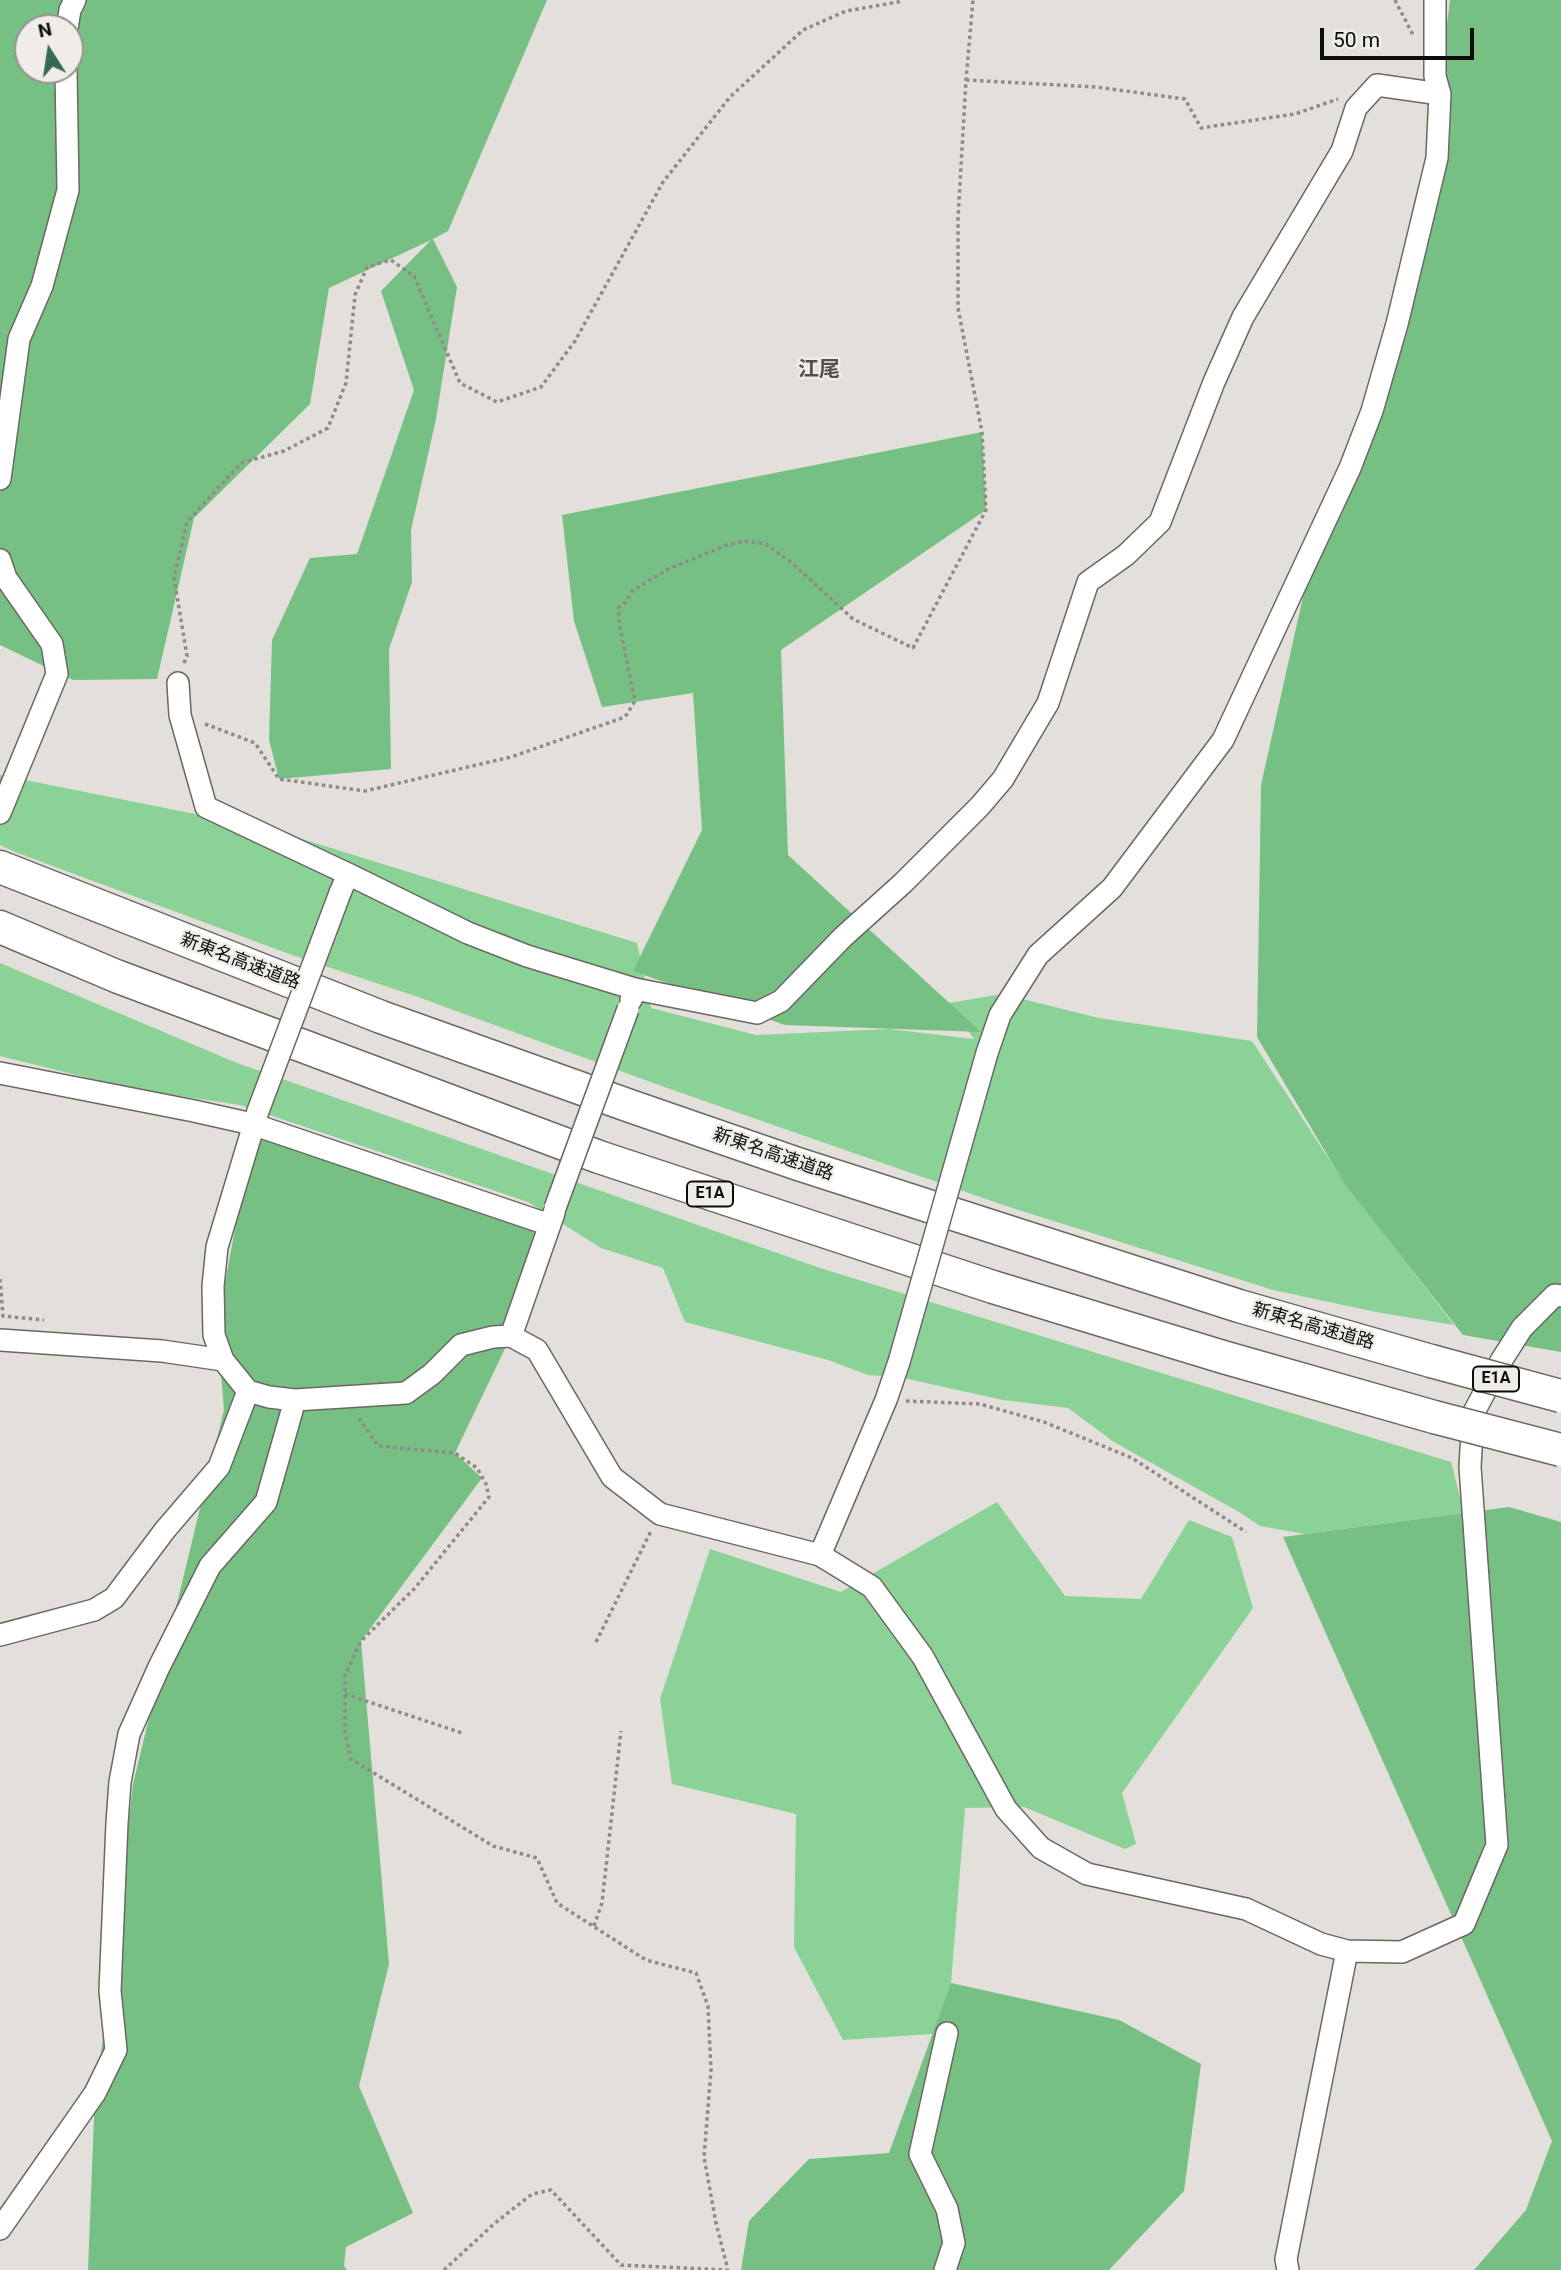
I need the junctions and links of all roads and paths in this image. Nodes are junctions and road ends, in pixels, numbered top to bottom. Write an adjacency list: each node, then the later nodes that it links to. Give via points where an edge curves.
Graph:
1 (901, 0): 10 (path, via 846,11 803,30 730,97 663,183 575,341 541,387 497,402 460,383 414,276 391,260 367,267 355,295 346,383 328,428 284,451 241,463 187,522 174,578 187,656)
2 (974, 0): 4 (path)
3 (1435, 0): 7 (street, via 1435,76)
4 (966, 80): 6 (path, via 1096,87 1185,99 1201,128 1295,114); 11 (path, via 958,308 982,432 986,510 913,648 853,619 766,544 744,541 668,569 632,591 619,607 635,701 625,717 511,757 365,791 279,779 255,743)
5 (66, 84): 8 (street, via 68,190 42,286 19,339)
6 (1377, 85): 7 (street); 16 (street, via 1356,108 1342,151 1243,317 1160,522 1126,555 1088,582 1048,703 1003,779 781,1001 757,1013)
7 (1440, 94): 30 (street, bridge, via 1437,158 1394,335 1350,468 1223,740 1112,888 1038,955 1000,1015)
8 (0, 479)
9 (0, 560): 12 (street, via 6,578 52,644 57,674)
10 (178, 683): 11 (street)
11 (180, 715): 14 (street, via 206,807)
12 (0, 813)
13 (0, 867): 27 (highway, 新東名高速道路 / E1A, bridge, via 381,1017 630,1107 1239,1306)
14 (344, 884): 16 (street); 18 (street, bridge)
15 (0, 928): 31 (highway, E1A, bridge, via 599,1157 993,1287 1223,1357)
16 (631, 999): 19 (street, bridge)
17 (0, 1073): 18 (street, via 194,1111)
18 (255, 1117): 19 (street); 25 (street, via 217,1247 214,1335)
19 (553, 1217): 23 (street)
20 (0, 1279): 22 (path, via 3,1316)
21 (1561, 1296): 41 (street, via 1555,1295 1522,1328 1473,1414 1470,1467 1497,1844 1464,1924 1402,1952)
22 (56, 1321)
23 (511, 1336): 28 (street, via 461,1345 406,1393); 32 (street, via 537,1350 612,1477)
24 (0, 1340): 25 (street, via 162,1351)
25 (223, 1360): 26 (street)
26 (248, 1391): 29 (street); 35 (street, via 219,1467 114,1598 94,1609)
27 (1561, 1396)
28 (346, 1398): 29 (street); 37 (path, via 378,1446 455,1453 477,1468 489,1497 415,1588 361,1641 345,1675)
29 (295, 1400): 43 (street, via 266,1502 210,1566 130,1734 117,1823 110,1992 116,2050 95,2094)
30 (886, 1400): 33 (path, via 980,1404 1044,1422 1132,1458); 34 (street)
31 (1561, 1450)
32 (660, 1514): 34 (street); 36 (path)
33 (1246, 1532)
34 (820, 1555): 41 (street, via 872,1587 923,1657 1006,1810 1041,1848 1087,1874 1246,1909 1321,1944)
35 (0, 1635)
36 (596, 1642)
37 (345, 1694): 39 (path); 40 (path, via 345,1733 351,1759 493,1846 537,1858 557,1903)
38 (621, 1731): 40 (path, via 603,1903)
39 (462, 1733)
40 (594, 1927): 45 (path, via 646,1960 696,1973 708,2006 711,2070 704,2157)
41 (1347, 1951): 47 (street, via 1286,2259)
42 (947, 2034): 46 (street, via 920,2154 947,2209 954,2243)
43 (0, 2228)
44 (444, 2270): 45 (path, via 532,2194 551,2190 621,2265)
45 (728, 2270)
46 (945, 2270)
47 (1288, 2270)

